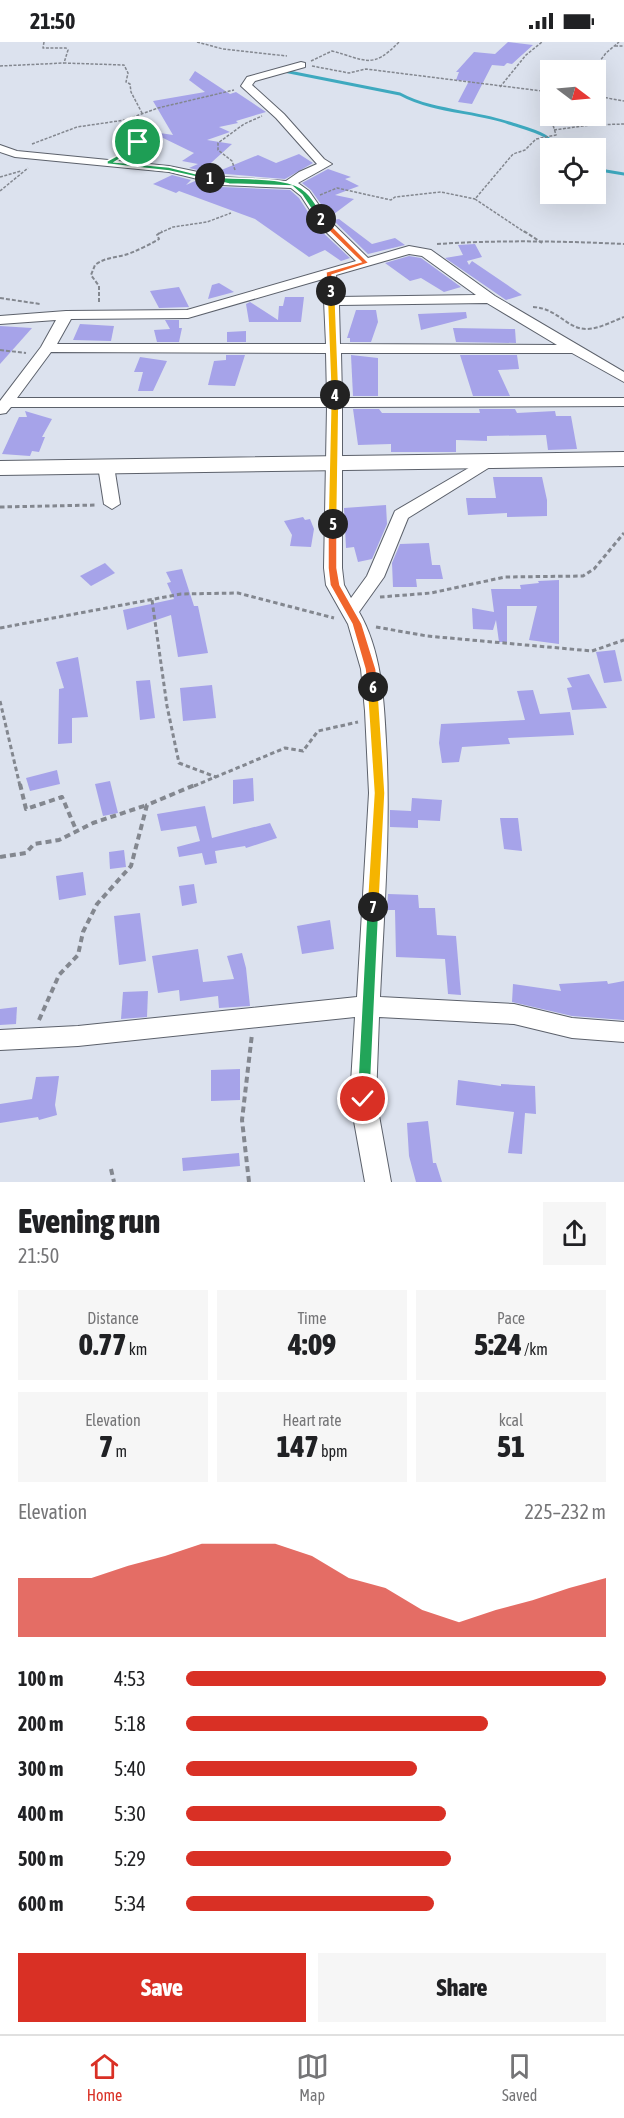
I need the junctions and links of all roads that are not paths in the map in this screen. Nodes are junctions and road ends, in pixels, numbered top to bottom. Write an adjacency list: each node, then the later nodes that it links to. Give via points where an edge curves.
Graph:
1 (301, 65): 3 (street, via 251,79 246,86 326,164)
2 (0, 148): 3 (street, via 15,154 169,169 222,181)
3 (289, 184): 4 (street, via 298,187 325,224)
4 (366, 263): 5 (street); 6 (street, via 415,250 431,256)
5 (329, 273): 7 (street); 8 (street, via 188,314)
6 (490, 299): 7 (street); 11 (street)
7 (332, 301): 10 (street)
8 (66, 315): 9 (street); 12 (street)
9 (0, 320)
10 (332, 350): 11 (street); 12 (street); 15 (street)
11 (578, 350): 13 (street)
12 (45, 351): 16 (street)
13 (624, 378)
14 (624, 402): 15 (street)
15 (335, 404): 16 (street); 19 (street)
16 (3, 407)
17 (624, 459): 18 (street)
18 (490, 462): 19 (street); 23 (street, via 401,515)
19 (333, 464): 20 (street); 23 (street, via 335,585)
20 (106, 466): 21 (street); 22 (street)
21 (0, 468)
22 (112, 504)
23 (356, 611): 24 (street, via 370,669 379,793)
24 (367, 1006): 25 (street, via 514,1014 572,1028); 26 (street, via 78,1036); 27 (street, via 363,1099)
25 (624, 1032)
26 (0, 1040)
27 (378, 1182)

